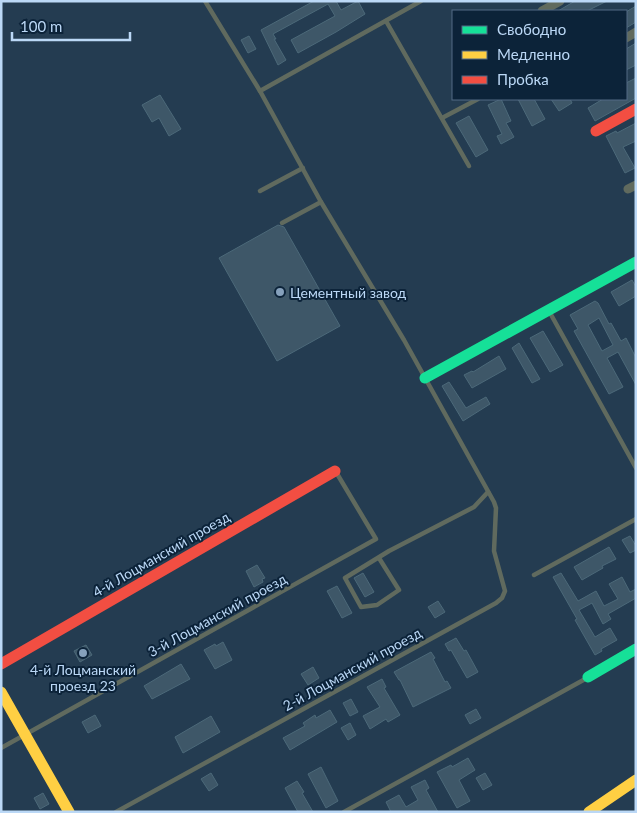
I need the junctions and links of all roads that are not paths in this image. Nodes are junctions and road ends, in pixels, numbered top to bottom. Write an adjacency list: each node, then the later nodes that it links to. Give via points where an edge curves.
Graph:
1 (205, 1): 6 (lane)
2 (421, 1): 5 (lane)
3 (560, 1): 4 (street)
4 (544, 10)
5 (386, 21): 6 (lane); 9 (lane)
6 (260, 91): 12 (lane)
7 (476, 100): 9 (lane)
8 (636, 109): 10 (street)
9 (442, 118): 11 (lane)
10 (596, 131)
11 (469, 166)
12 (303, 168): 13 (lane); 14 (lane)
13 (260, 191)
14 (321, 202): 15 (lane); 18 (lane)
15 (282, 223)
16 (636, 262): 17 (street)
17 (548, 310): 18 (street); 19 (lane)
18 (425, 378): 21 (lane)
19 (636, 468)
20 (335, 471): 26 (street, 4-й Лоцманский проезд); 29 (lane, 3-й Лоцманский проезд, via 376,538)
21 (488, 492): 23 (lane, via 474,506); 33 (lane, 2-й Лоцманский проезд, via 496,507 494,551 504,584 502,598)
22 (636, 519): 24 (lane)
23 (379, 558): 23 (lane, via 345,578 361,606 376,605 399,590)
24 (534, 576)
25 (636, 649): 27 (street)
26 (1, 664)
27 (588, 677): 34 (lane)
28 (1, 692): 29 (street)
29 (25, 735): 30 (lane, 3-й Лоцманский проезд); 32 (street)
30 (1, 748)
31 (636, 780): 35 (street)
32 (69, 812)
33 (116, 812)
34 (344, 812)
35 (588, 812)

